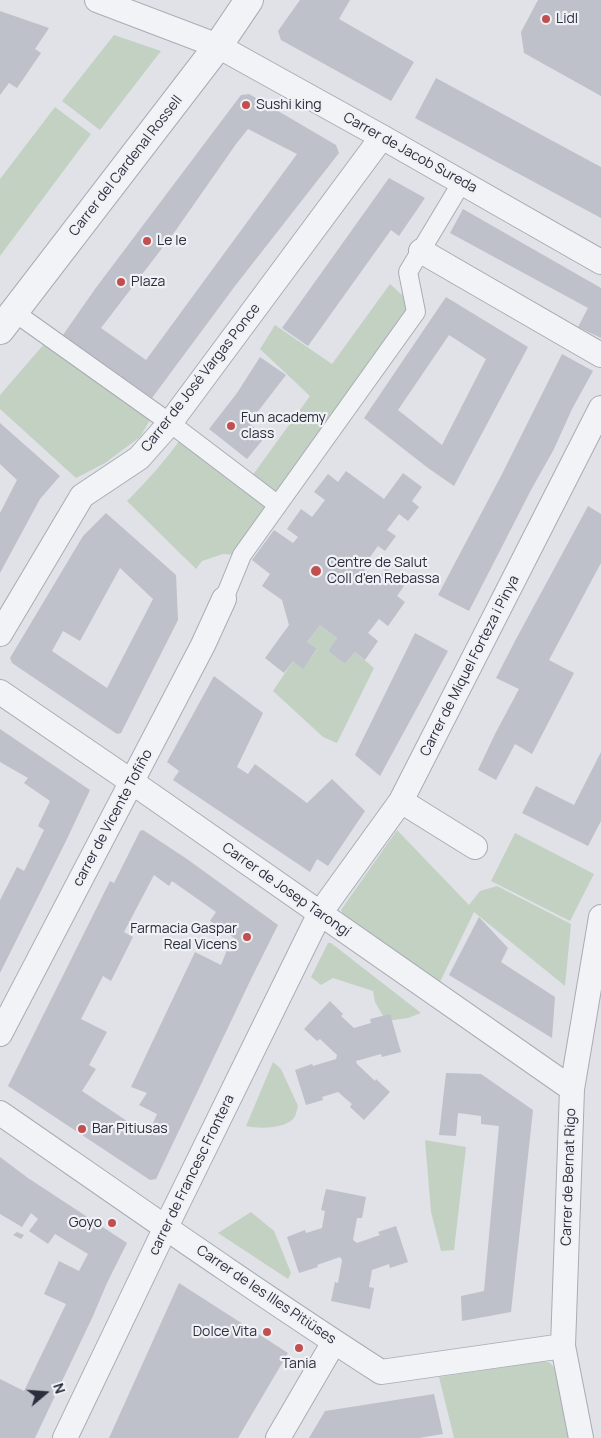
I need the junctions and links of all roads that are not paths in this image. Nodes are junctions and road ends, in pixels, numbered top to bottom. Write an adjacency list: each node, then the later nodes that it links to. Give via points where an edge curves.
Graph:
1 (98, 0): 3 (street, Carrer de Jacob Sureda)
2 (249, 0): 3 (street, Carrer del Cardenal Rossell)
3 (218, 46): 4 (street, Carrer de Jacob Sureda); 8 (street, Carrer del Cardenal Rossell)
4 (382, 137): 5 (street, Carrer de Jacob Sureda); 11 (street, Carrer de José Vargas Ponce)
5 (462, 182): 6 (street); 7 (street, Carrer de Jacob Sureda)
6 (421, 252): 9 (street); 12 (street, via 408,272 416,312)
7 (601, 262)
8 (7, 321): 11 (street)
9 (601, 354)
10 (601, 408): 17 (street, Carrer de Miquel Forteza i Pinya)
11 (170, 423): 12 (street); 14 (street, Carrer de José Vargas Ponce, via 139,458 82,496)
12 (278, 505): 13 (street, via 242,555)
13 (224, 599): 16 (street, carrer de Vicente Tofiño)
14 (0, 634)
15 (0, 692): 16 (street, Carrer de Josep Tarongí)
16 (132, 782): 19 (street, Carrer de Josep Tarongí); 21 (street, carrer de Vicente Tofiño)
17 (401, 801): 18 (street); 19 (street, Carrer de Miquel Forteza i Pinya)
18 (475, 847)
19 (320, 913): 22 (street, Carrer de Josep Tarongí); 24 (street, carrer de Francesc Frontera)
20 (601, 917): 22 (street, Carrer de Bernat Rigo)
21 (0, 1034)
22 (572, 1089): 26 (street, Carrer de Bernat Rigo)
23 (0, 1113): 24 (street, Carrer de les Illes Pitiüses)
24 (166, 1228): 25 (street, Carrer de les Illes Pitiüses); 27 (street, carrer de Francesc Frontera)
25 (334, 1342): 26 (street, Carrer de les Illes Pitiüses, via 381,1372); 28 (street)
26 (562, 1346): 29 (street, Carrer de Bernat Rigo)
27 (65, 1438)
28 (278, 1438)
29 (581, 1438)

